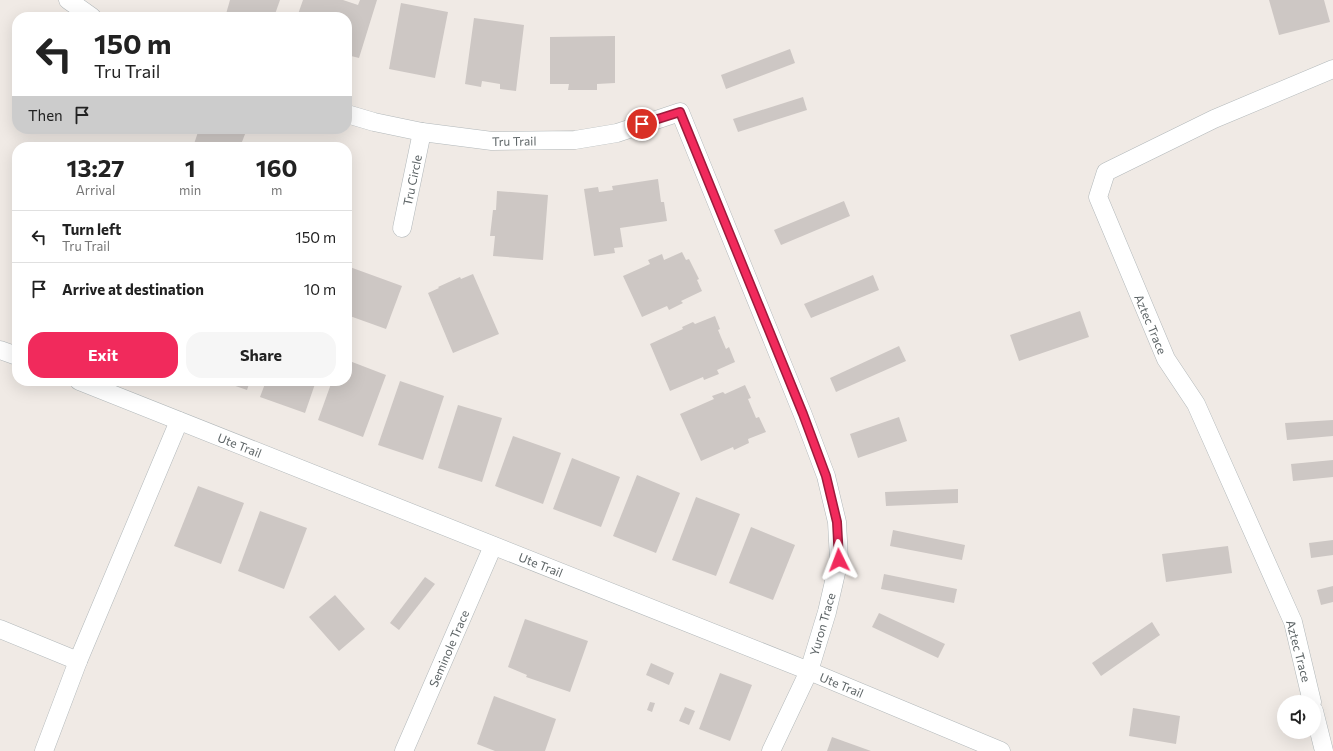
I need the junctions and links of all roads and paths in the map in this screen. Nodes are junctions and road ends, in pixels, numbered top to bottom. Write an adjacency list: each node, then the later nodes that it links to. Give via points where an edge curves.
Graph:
1 (68, 0): 2 (street)
2 (85, 12)
3 (1333, 69): 16 (street, Aztec Trace, via 1214,120 1106,172 1098,197 1166,359 1196,404 1293,622)
4 (680, 112): 6 (street, Tru Trail, via 617,133 575,140 492,142); 15 (street, Yuron Trace, via 803,414 826,476 837,522 839,560)
5 (352, 115): 6 (street, Tru Trail)
6 (422, 132): 7 (street, Tru Circle)
7 (402, 228)
8 (0, 350): 9 (street)
9 (12, 354)
10 (92, 386): 11 (street, Ute Trail)
11 (179, 420): 12 (street, Ute Trail); 14 (street)
12 (493, 546): 15 (street, Ute Trail); 19 (street, Seminole Trace)
13 (0, 629): 14 (street)
14 (78, 661): 18 (street)
15 (809, 671): 20 (street, Yuron Trace); 21 (street, Ute Trail)
16 (1310, 695)
17 (1321, 739): 22 (street)
18 (44, 751)
19 (404, 751)
20 (771, 751)
21 (1000, 751)
22 (1324, 751)

